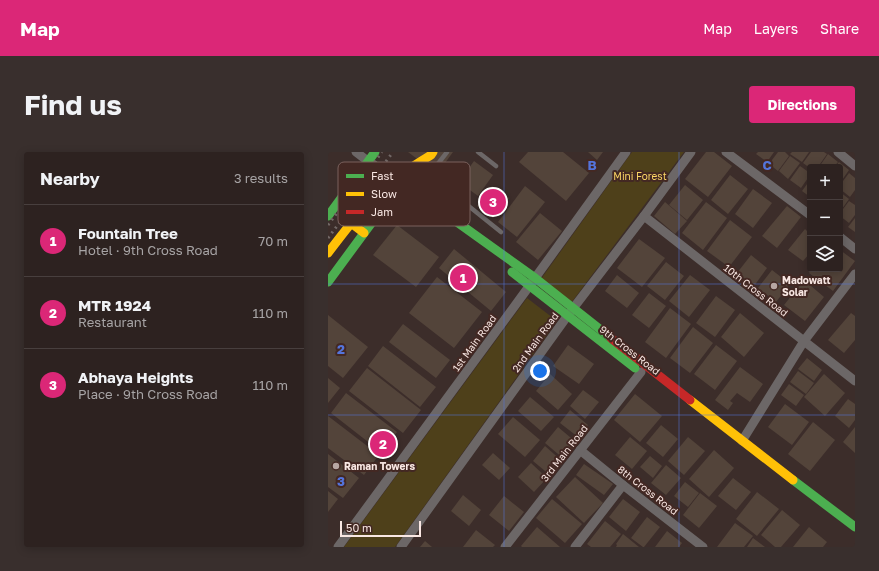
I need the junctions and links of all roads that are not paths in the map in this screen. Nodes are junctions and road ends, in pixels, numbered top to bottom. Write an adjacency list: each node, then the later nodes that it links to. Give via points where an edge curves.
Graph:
1 (376, 152): 9 (main road)
2 (433, 152): 10 (main road)
3 (447, 152): 11 (lane)
4 (478, 152): 12 (lane)
5 (626, 152): 30 (street, 1st Main Road)
6 (691, 152): 18 (street, 2nd Main Road)
7 (726, 152): 16 (street)
8 (838, 152): 13 (street)
9 (363, 156)
10 (421, 162)
11 (439, 162)
12 (496, 166)
13 (855, 166)
14 (338, 199): 17 (main road)
15 (470, 207): 23 (lane)
16 (807, 213)
17 (328, 216)
18 (644, 216): 31 (street, 2nd Main Road); 33 (street, 10th Cross Road)
19 (349, 226): 27 (main road)
20 (355, 226): 24 (main road)
21 (368, 226): 24 (main road)
22 (455, 226): 30 (main road, 9th Cross Road)
23 (501, 232)
24 (364, 233): 29 (main road)
25 (843, 240): 26 (street)
26 (855, 249)
27 (328, 253)
28 (855, 274): 33 (street)
29 (328, 282)
30 (532, 282): 31 (main road, 9th Cross Road); 32 (main road, 9th Cross Road); 42 (street, 1st Main Road)
31 (574, 307): 32 (street, 2nd Main Road); 36 (main road, 9th Cross Road)
32 (568, 315): 34 (main road, 9th Cross Road); 43 (street, 2nd Main Road)
33 (804, 341): 35 (street, 10th Cross Road); 36 (street)
34 (641, 372): 37 (street, 3rd Main Road); 40 (main road, 9th Cross Road)
35 (855, 381)
36 (742, 441): 39 (main road, 9th Cross Road)
37 (580, 450): 38 (street, 8th Cross Road); 44 (street, 3rd Main Road)
38 (623, 485): 41 (street); 45 (street, 8th Cross Road)
39 (855, 527)
40 (855, 538)
41 (577, 546)
42 (338, 547)
43 (401, 547)
44 (505, 547)
45 (703, 547)

